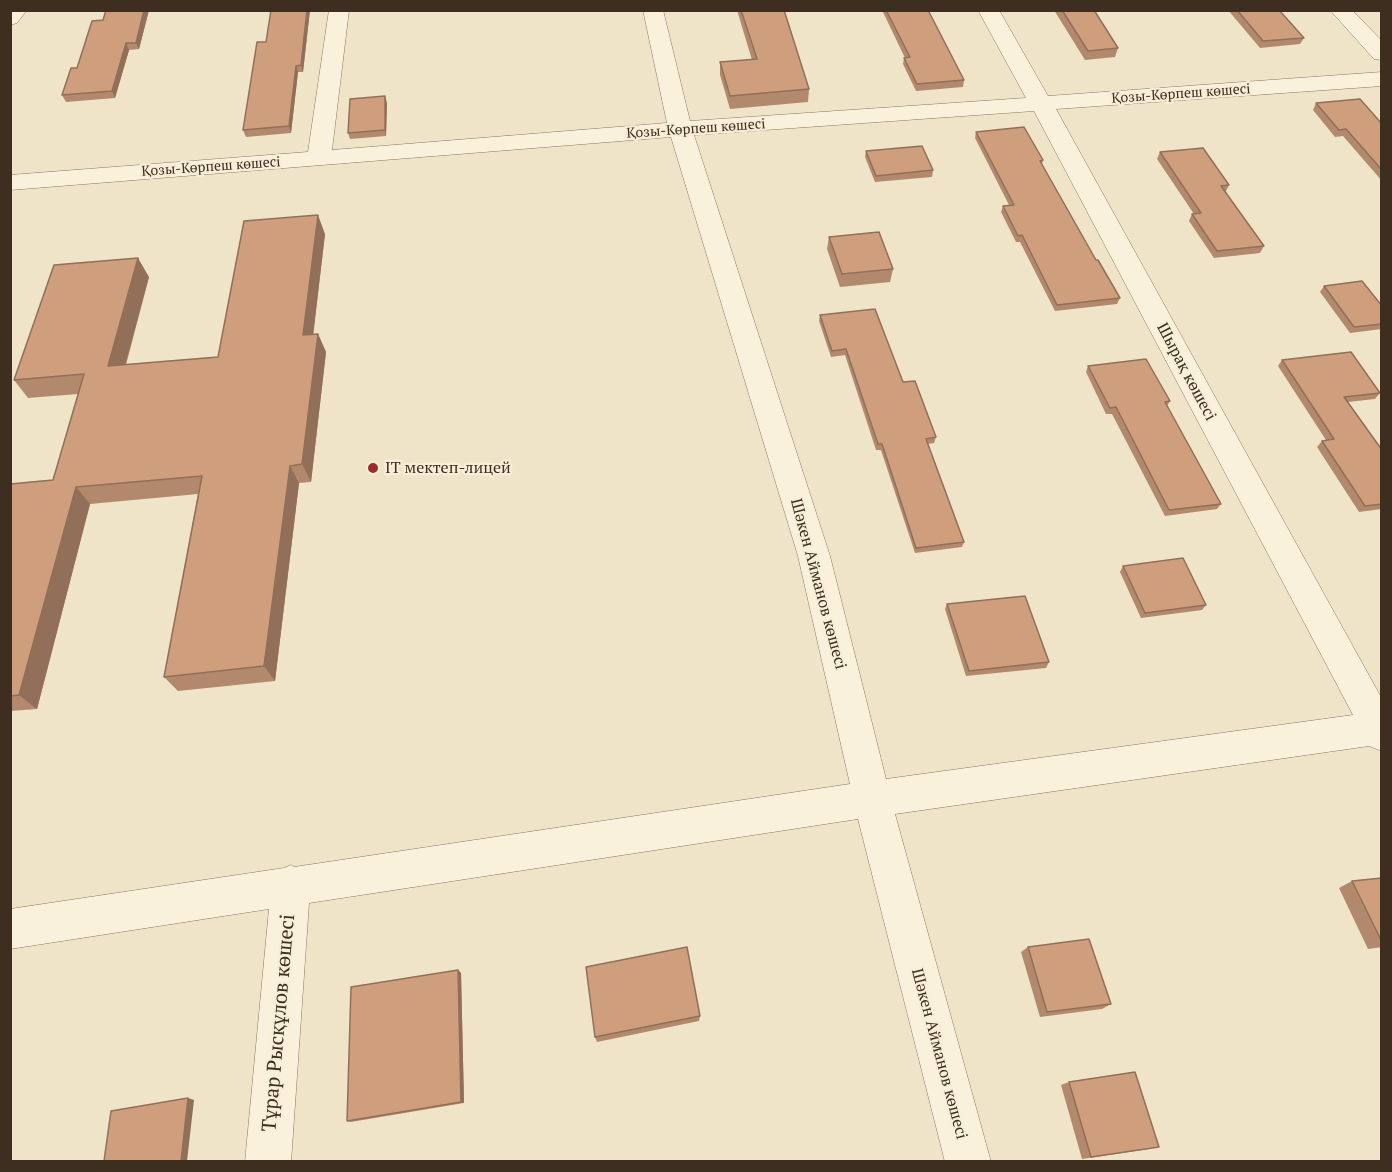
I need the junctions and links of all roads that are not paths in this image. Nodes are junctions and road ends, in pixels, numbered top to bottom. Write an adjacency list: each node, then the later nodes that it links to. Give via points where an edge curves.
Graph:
1 (17, 10): 6 (street)
2 (339, 10): 11 (street)
3 (653, 10): 10 (street, Шәкен Айманов көшесі)
4 (988, 10): 9 (street, Шырақ көшесі)
5 (1340, 10): 7 (street)
6 (10, 19)
7 (1382, 54)
8 (1382, 79): 9 (street, Қозы-Көрпеш көшесі)
9 (1042, 105): 10 (street, Қозы-Көрпеш көшесі); 13 (street, Шырақ көшесі)
10 (680, 129): 11 (street, Қозы-Көрпеш көшесі); 14 (street, Шәкен Айманов көшесі, via 814,556)
11 (319, 159): 12 (street, Қозы-Көрпеш көшесі)
12 (10, 183)
13 (1380, 730): 14 (street)
14 (872, 799): 15 (street); 18 (street, Шәкен Айманов көшесі)
15 (291, 885): 16 (street); 17 (street, Тұрар Рысқұлов көшесі)
16 (10, 929)
17 (268, 1161)
18 (968, 1161)

